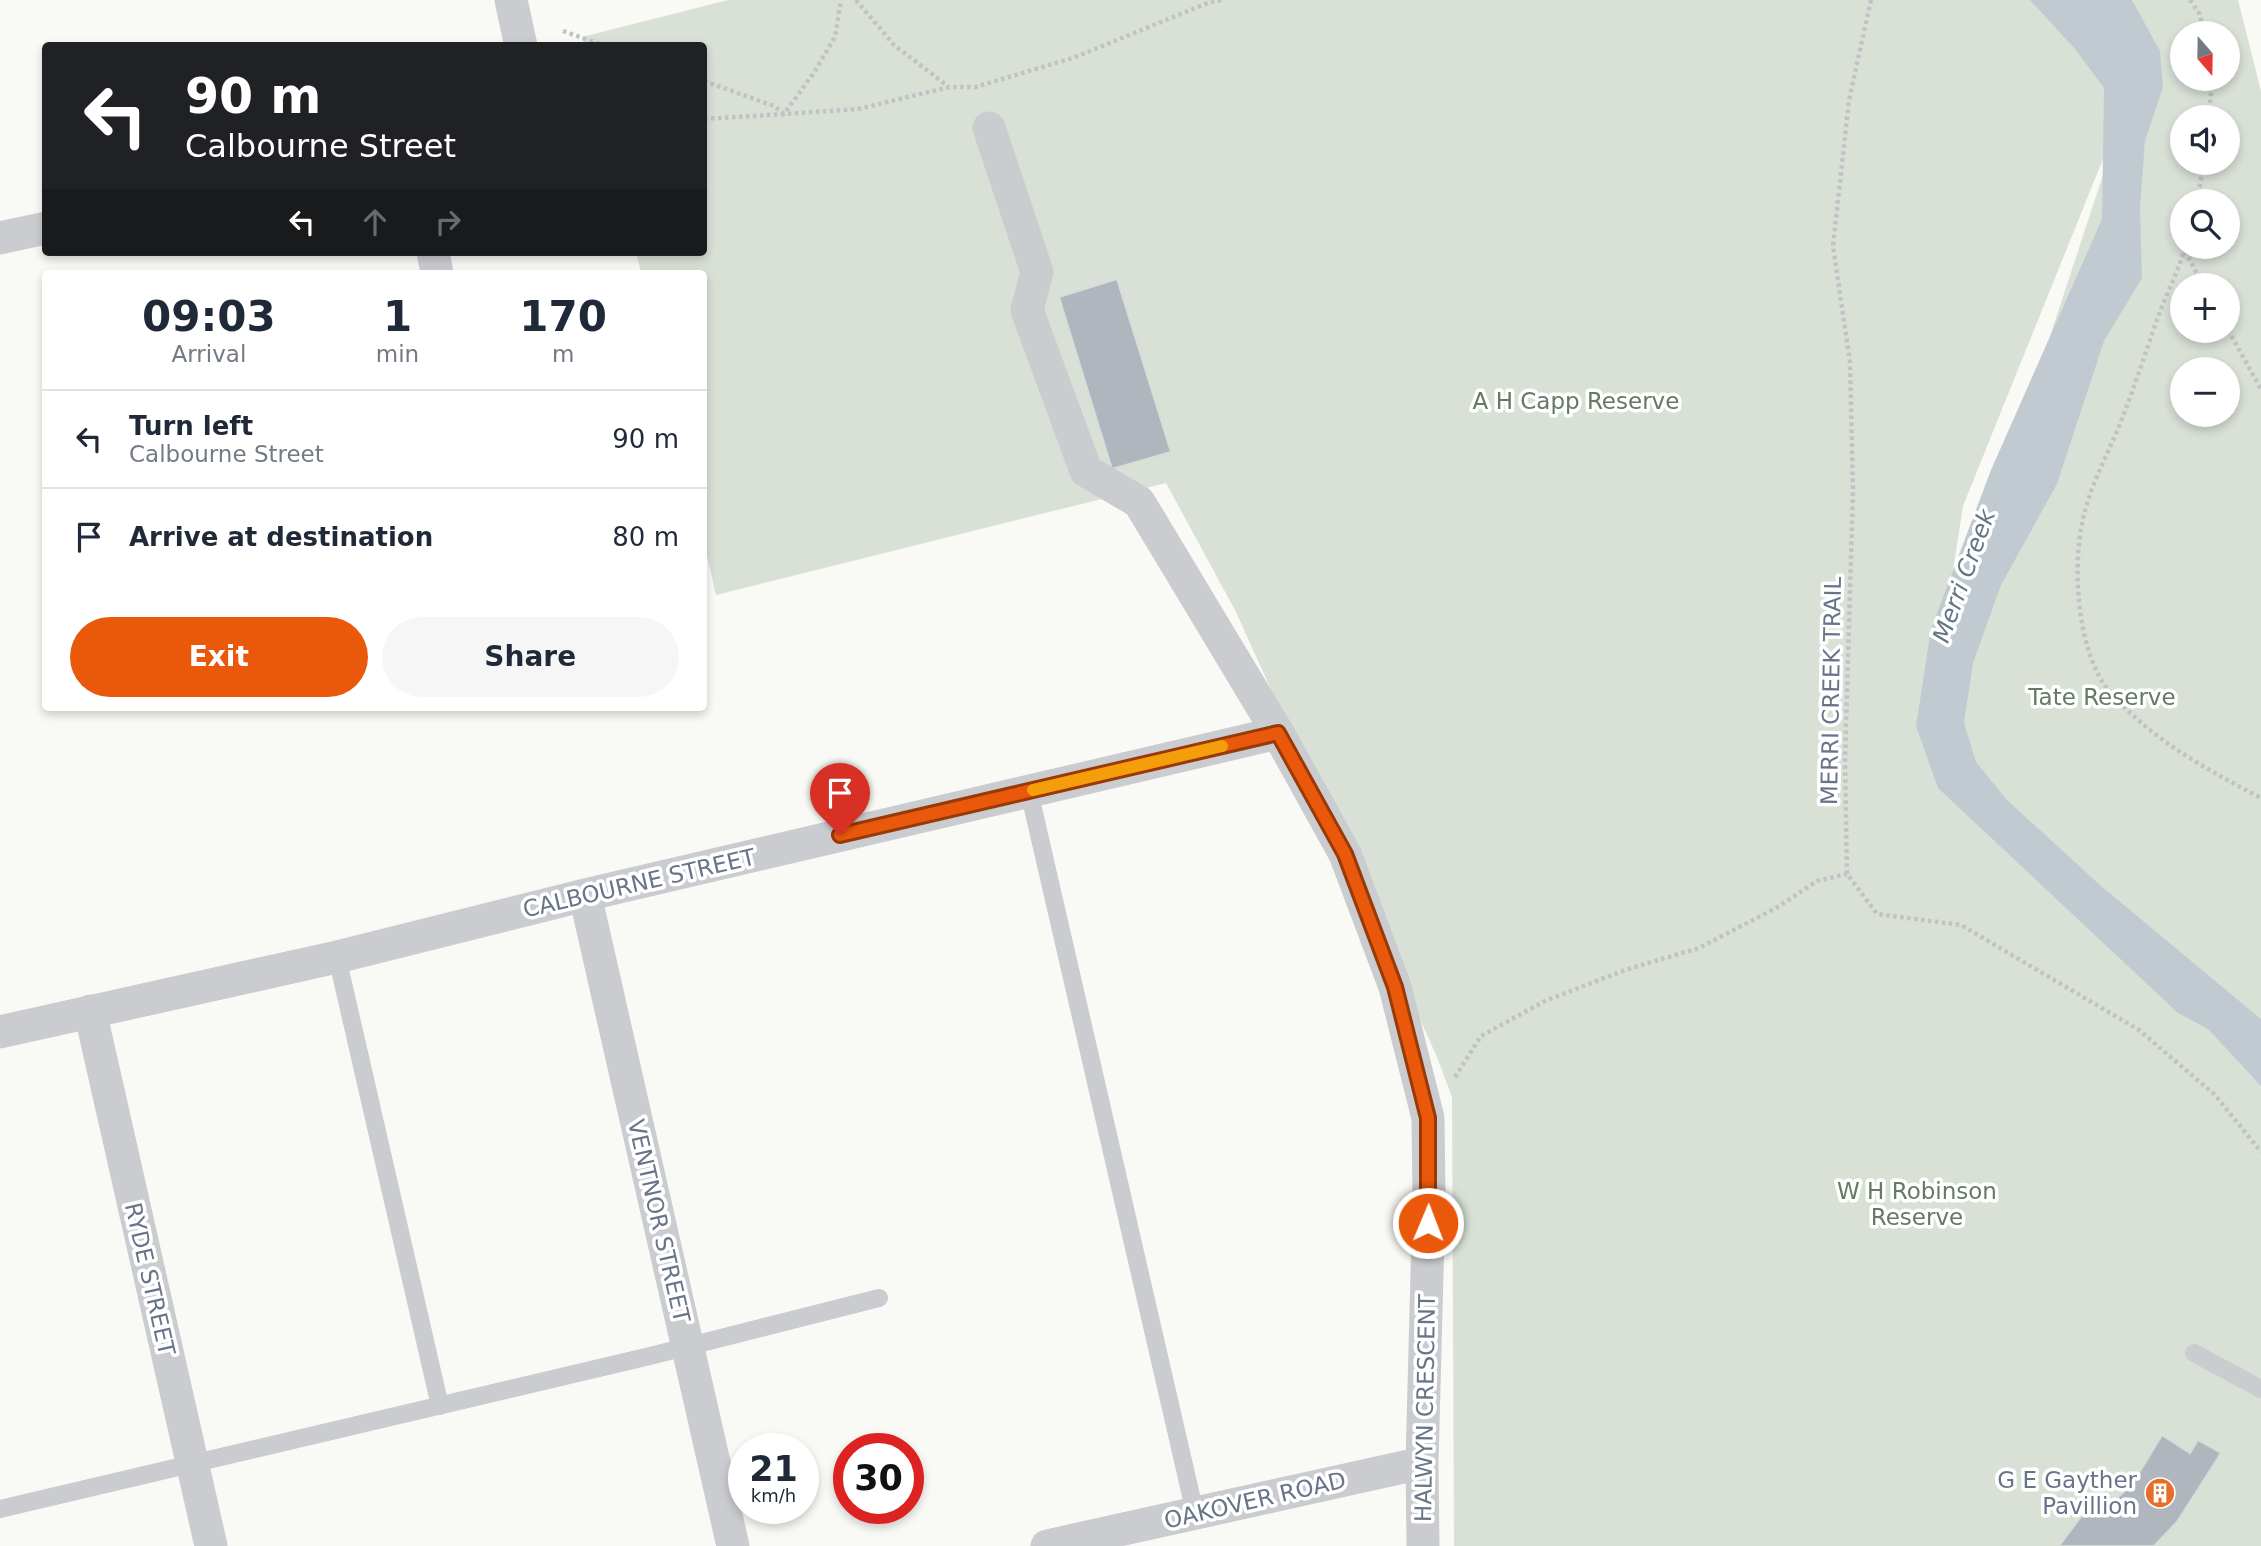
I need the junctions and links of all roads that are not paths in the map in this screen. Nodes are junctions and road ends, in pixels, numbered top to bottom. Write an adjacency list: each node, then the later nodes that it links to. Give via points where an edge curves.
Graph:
1 (510, 0): 2 (street)
2 (520, 42)
3 (989, 128): 6 (street, HALWYN CRESCENT, via 1037,272 1027,310 1086,471 1139,502)
4 (42, 229): 5 (street)
5 (0, 238)
6 (1278, 733): 7 (street, CALBOURNE STREET); 17 (street, HALWYN CRESCENT, via 1345,854 1395,987 1428,1118)
7 (1029, 791): 8 (street, CALBOURNE STREET); 20 (lane)
8 (585, 895): 9 (street, CALBOURNE STREET); 13 (street, VENTNOR STREET)
9 (337, 957): 10 (street, CALBOURNE STREET); 16 (lane)
10 (90, 1011): 11 (street, CALBOURNE STREET); 18 (street, RYDE STREET)
11 (0, 1032)
12 (879, 1298): 13 (lane)
13 (687, 1347): 16 (lane); 22 (street, VENTNOR STREET)
14 (2194, 1353): 15 (lane)
15 (2261, 1389)
16 (439, 1406): 18 (lane)
17 (1422, 1463): 20 (street, OAKOVER ROAD); 24 (street, HALWYN CRESCENT)
18 (192, 1465): 19 (lane); 21 (street, RYDE STREET)
19 (0, 1509)
20 (1195, 1513): 23 (street, OAKOVER ROAD)
21 (211, 1546)
22 (733, 1546)
23 (1046, 1546)
24 (1423, 1546)

